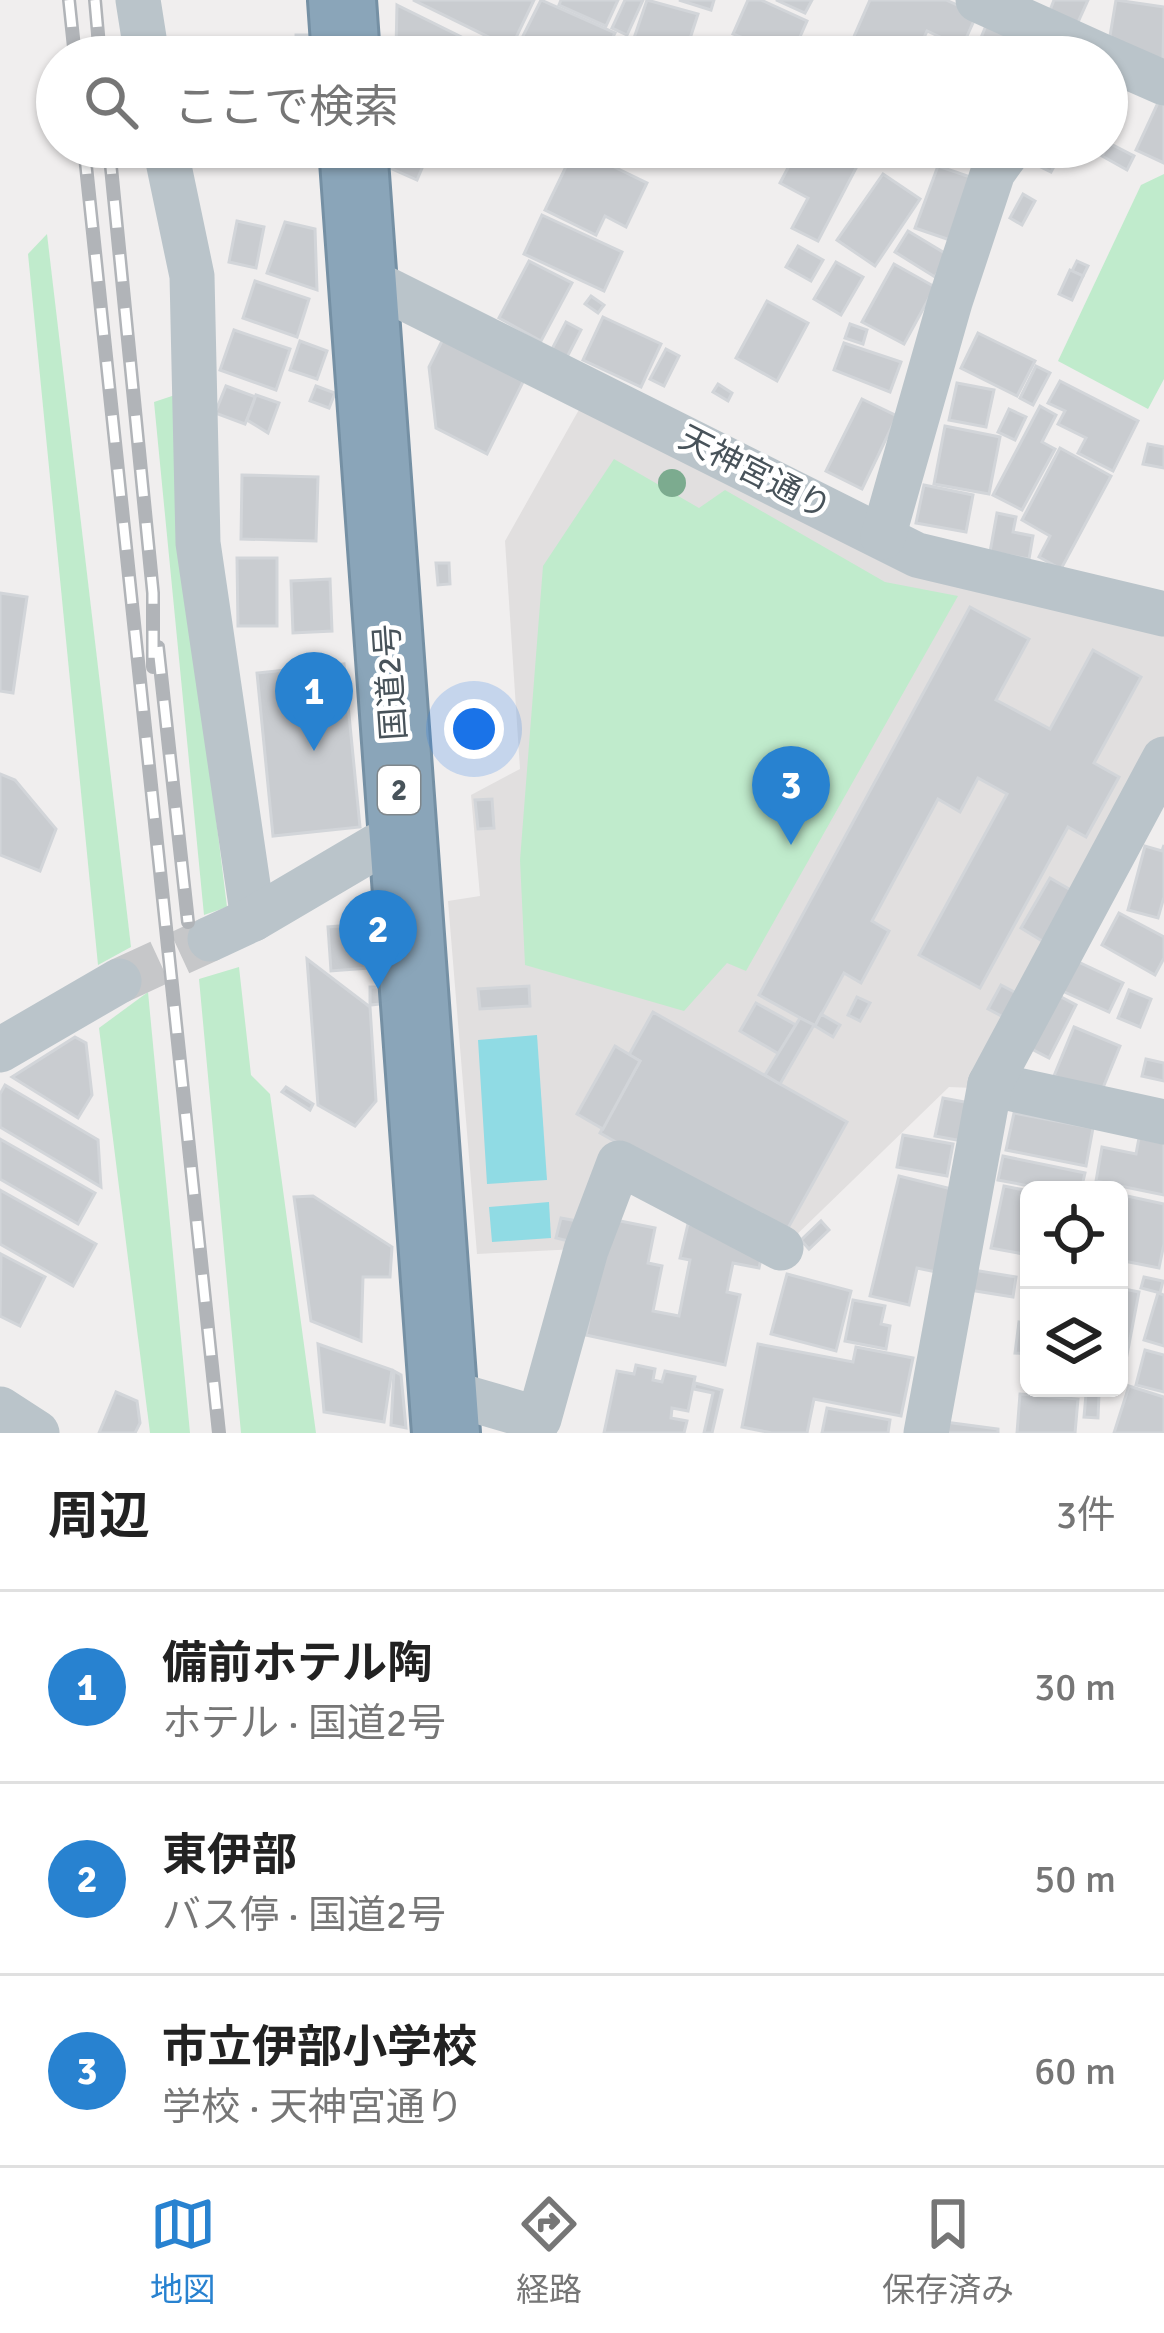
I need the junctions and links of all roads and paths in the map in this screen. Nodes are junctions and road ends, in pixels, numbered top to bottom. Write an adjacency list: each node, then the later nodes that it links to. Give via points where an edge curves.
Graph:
1 (138, 0): 4 (street)
2 (342, 0): 5 (highway)
3 (978, 0): 6 (street)
4 (144, 36)
5 (345, 36)
6 (1056, 36)
7 (1128, 68): 8 (street)
8 (1164, 83)
9 (169, 168): 17 (street, via 192,276 198,543)
10 (355, 168): 12 (highway, 国道2号 / 2)
11 (996, 168): 13 (street)
12 (363, 285): 13 (street, 天神宮通り, via 388,290); 16 (highway, 国道2号 / 2)
13 (883, 537): 14 (street, 天神宮通り, via 917,554)
14 (1164, 614)
15 (1164, 759): 21 (street)
16 (403, 843): 17 (street, via 376,846); 25 (highway, 国道2号 / 2)
17 (253, 919): 18 (street)
18 (210, 939)
19 (119, 981): 20 (street)
20 (0, 1050)
21 (991, 1084): 22 (street); 27 (street)
22 (1164, 1122)
23 (781, 1248): 25 (street, via 619,1162 539,1418)
24 (0, 1409): 26 (street)
25 (445, 1412)
26 (37, 1433)
27 (926, 1433)

